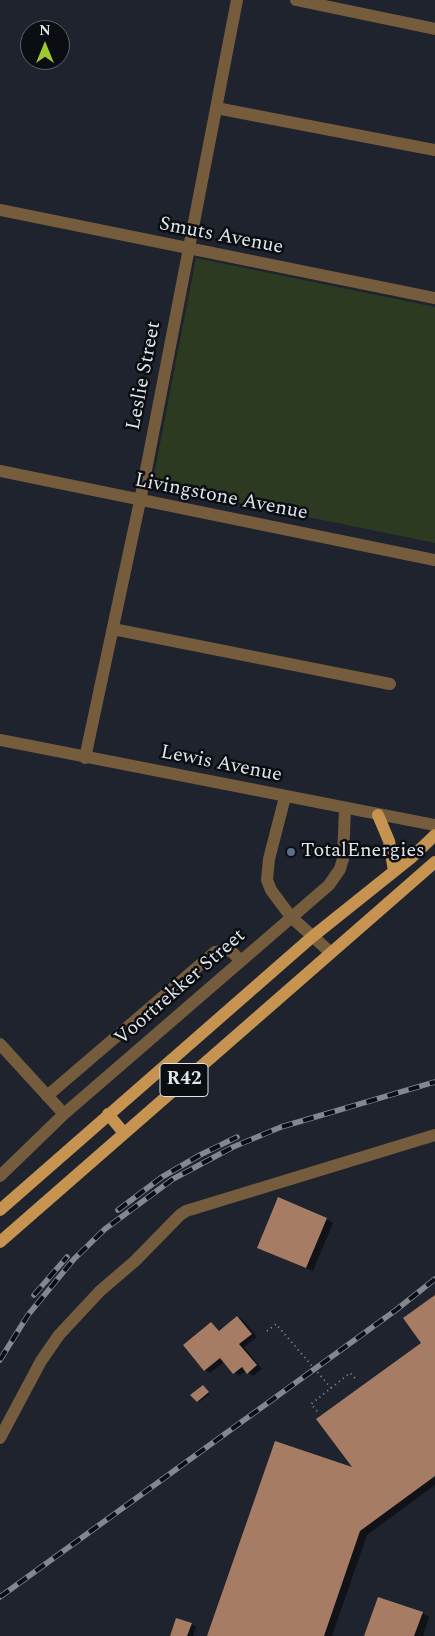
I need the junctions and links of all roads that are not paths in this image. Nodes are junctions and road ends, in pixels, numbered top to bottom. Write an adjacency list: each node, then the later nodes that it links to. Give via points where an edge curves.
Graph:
1 (237, 0): 4 (street, Leslie Street)
2 (296, 0): 3 (street)
3 (435, 29)
4 (216, 108): 5 (street); 7 (street, Leslie Street)
5 (435, 150)
6 (0, 210): 7 (street, Smuts Avenue)
7 (188, 250): 8 (street, Smuts Avenue); 10 (street, Leslie Street)
8 (435, 298)
9 (0, 471): 10 (street, Livingstone Avenue)
10 (140, 501): 11 (street, Livingstone Avenue); 12 (street, Leslie Street)
11 (435, 560)
12 (113, 629): 13 (street); 15 (street, Leslie Street)
13 (390, 684)
14 (0, 740): 15 (street, Lewis Avenue)
15 (85, 758): 16 (street, Lewis Avenue)
16 (285, 797): 17 (street, Lewis Avenue); 23 (street, via 267,880)
17 (345, 809): 18 (street, Lewis Avenue); 23 (street, Voortrekker Street, via 345,848 340,869 329,886)
18 (378, 815): 19 (street, Lewis Avenue); 22 (main road, via 389,841)
19 (435, 825)
20 (435, 835): 22 (main road, R42)
21 (435, 862): 25 (main road, R42)
22 (394, 871): 24 (main road, R42)
23 (291, 917): 24 (street); 26 (street, Voortrekker Street)
24 (312, 937): 25 (street); 30 (main road, R42)
25 (330, 952): 31 (main road, R42)
26 (241, 961): 28 (street, via 230,950 214,952); 29 (street, Voortrekker Street)
27 (0, 1044): 28 (street)
28 (48, 1096): 29 (street)
29 (64, 1114): 33 (street, Voortrekker Street)
30 (108, 1114): 31 (main road); 34 (main road, R42)
31 (124, 1133): 35 (main road, R42)
32 (435, 1135): 36 (street, via 180,1215 59,1335)
33 (0, 1176)
34 (0, 1210)
35 (0, 1242)
36 (0, 1438)

